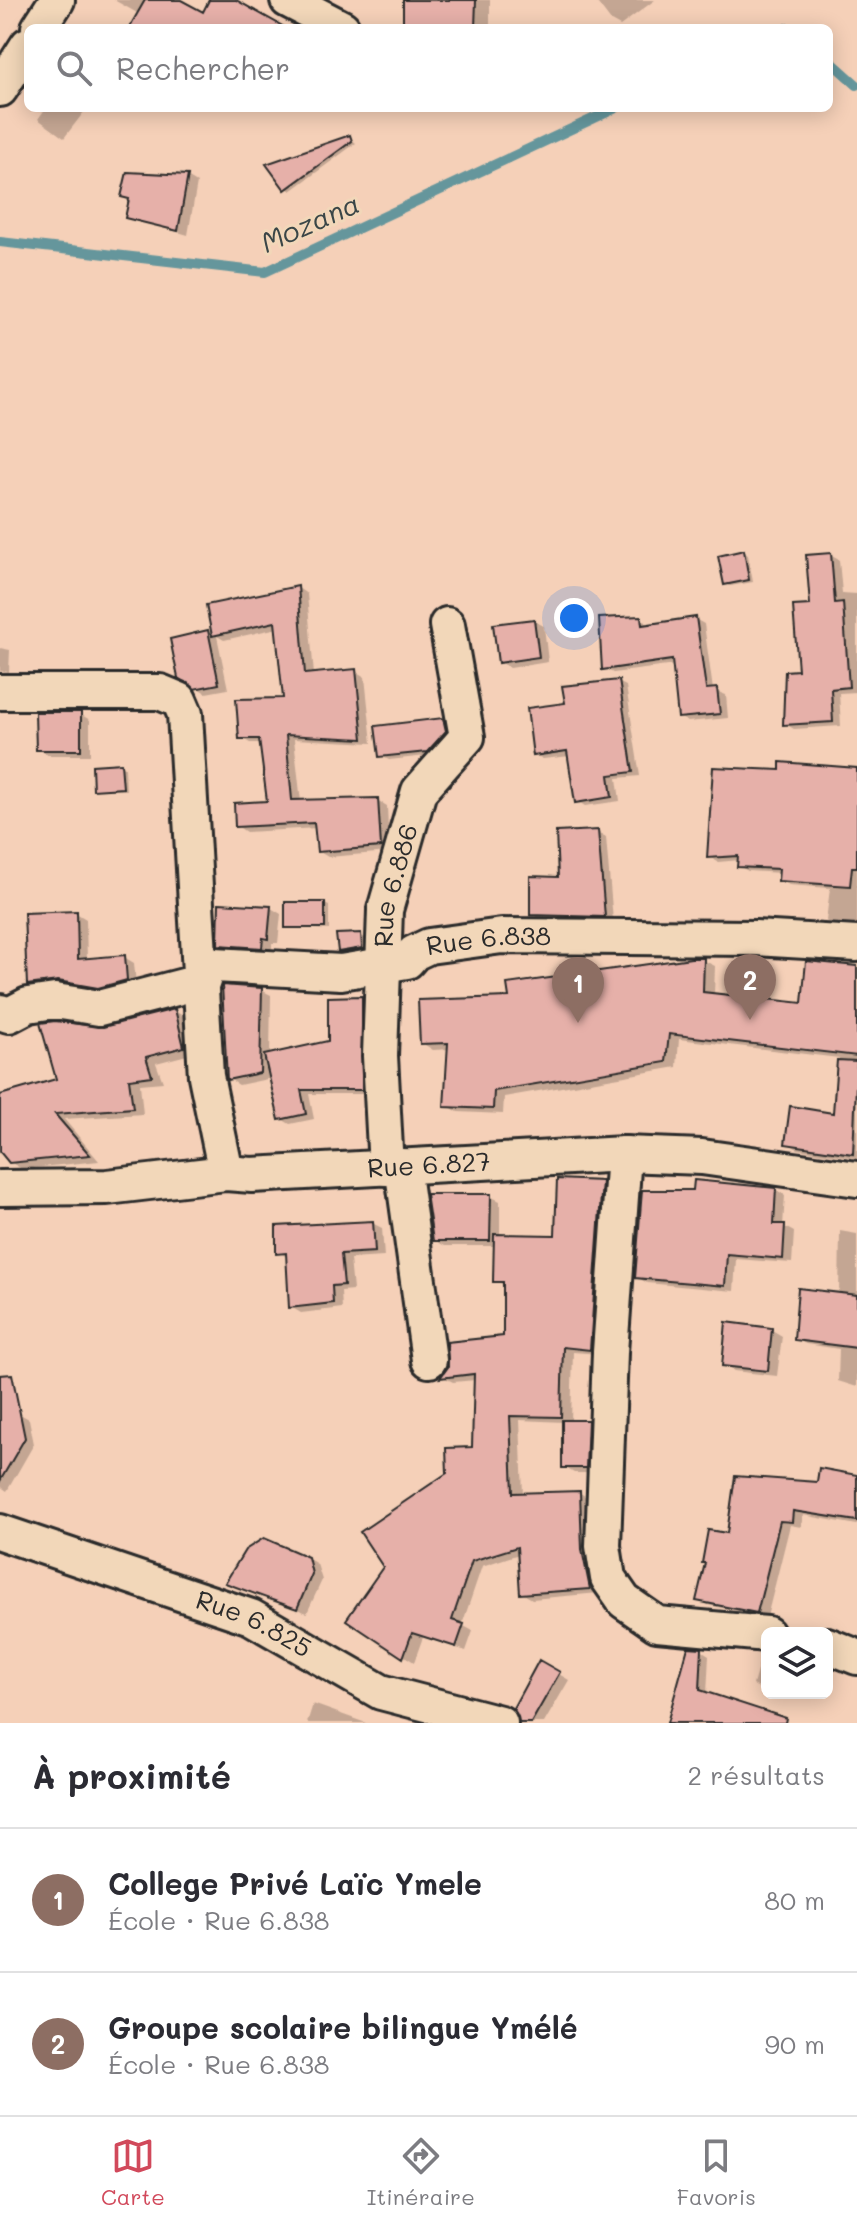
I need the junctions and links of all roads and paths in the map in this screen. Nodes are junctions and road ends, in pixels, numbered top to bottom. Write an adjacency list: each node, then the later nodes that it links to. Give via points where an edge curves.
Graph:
1 (57, 0): 3 (street)
2 (288, 0): 4 (street)
3 (42, 24)
4 (334, 24)
5 (24, 51): 6 (street)
6 (0, 89)
7 (447, 625): 10 (street, Rue 6.886, via 467,737 419,791 385,910)
8 (0, 692): 11 (street, via 160,692 179,700 185,714)
9 (857, 944): 10 (street, Rue 6.838, via 502,936 429,946 407,961)
10 (382, 968): 11 (street, Rue 6.838, via 341,972 215,965); 14 (street, Rue 6.886, via 380,1056)
11 (203, 981): 12 (street, Rue 6.838, via 99,1008 55,1001 28,1005 9,1015); 15 (street, via 206,1076)
12 (0, 1012)
13 (624, 1154): 14 (street, Rue 6.827); 16 (street, Rue 6.827, via 702,1157); 20 (street, via 610,1352 603,1546 608,1578 624,1601 657,1624)
14 (394, 1167): 15 (street, Rue 6.827); 18 (street, Rue 6.886)
15 (226, 1173): 17 (street, Rue 6.827, via 107,1187)
16 (857, 1179)
17 (0, 1188)
18 (429, 1360)
19 (0, 1532): 23 (street, Rue 6.825, via 251,1617 381,1692)
20 (761, 1633)
21 (833, 1647): 22 (street)
22 (857, 1657)
23 (500, 1723)

